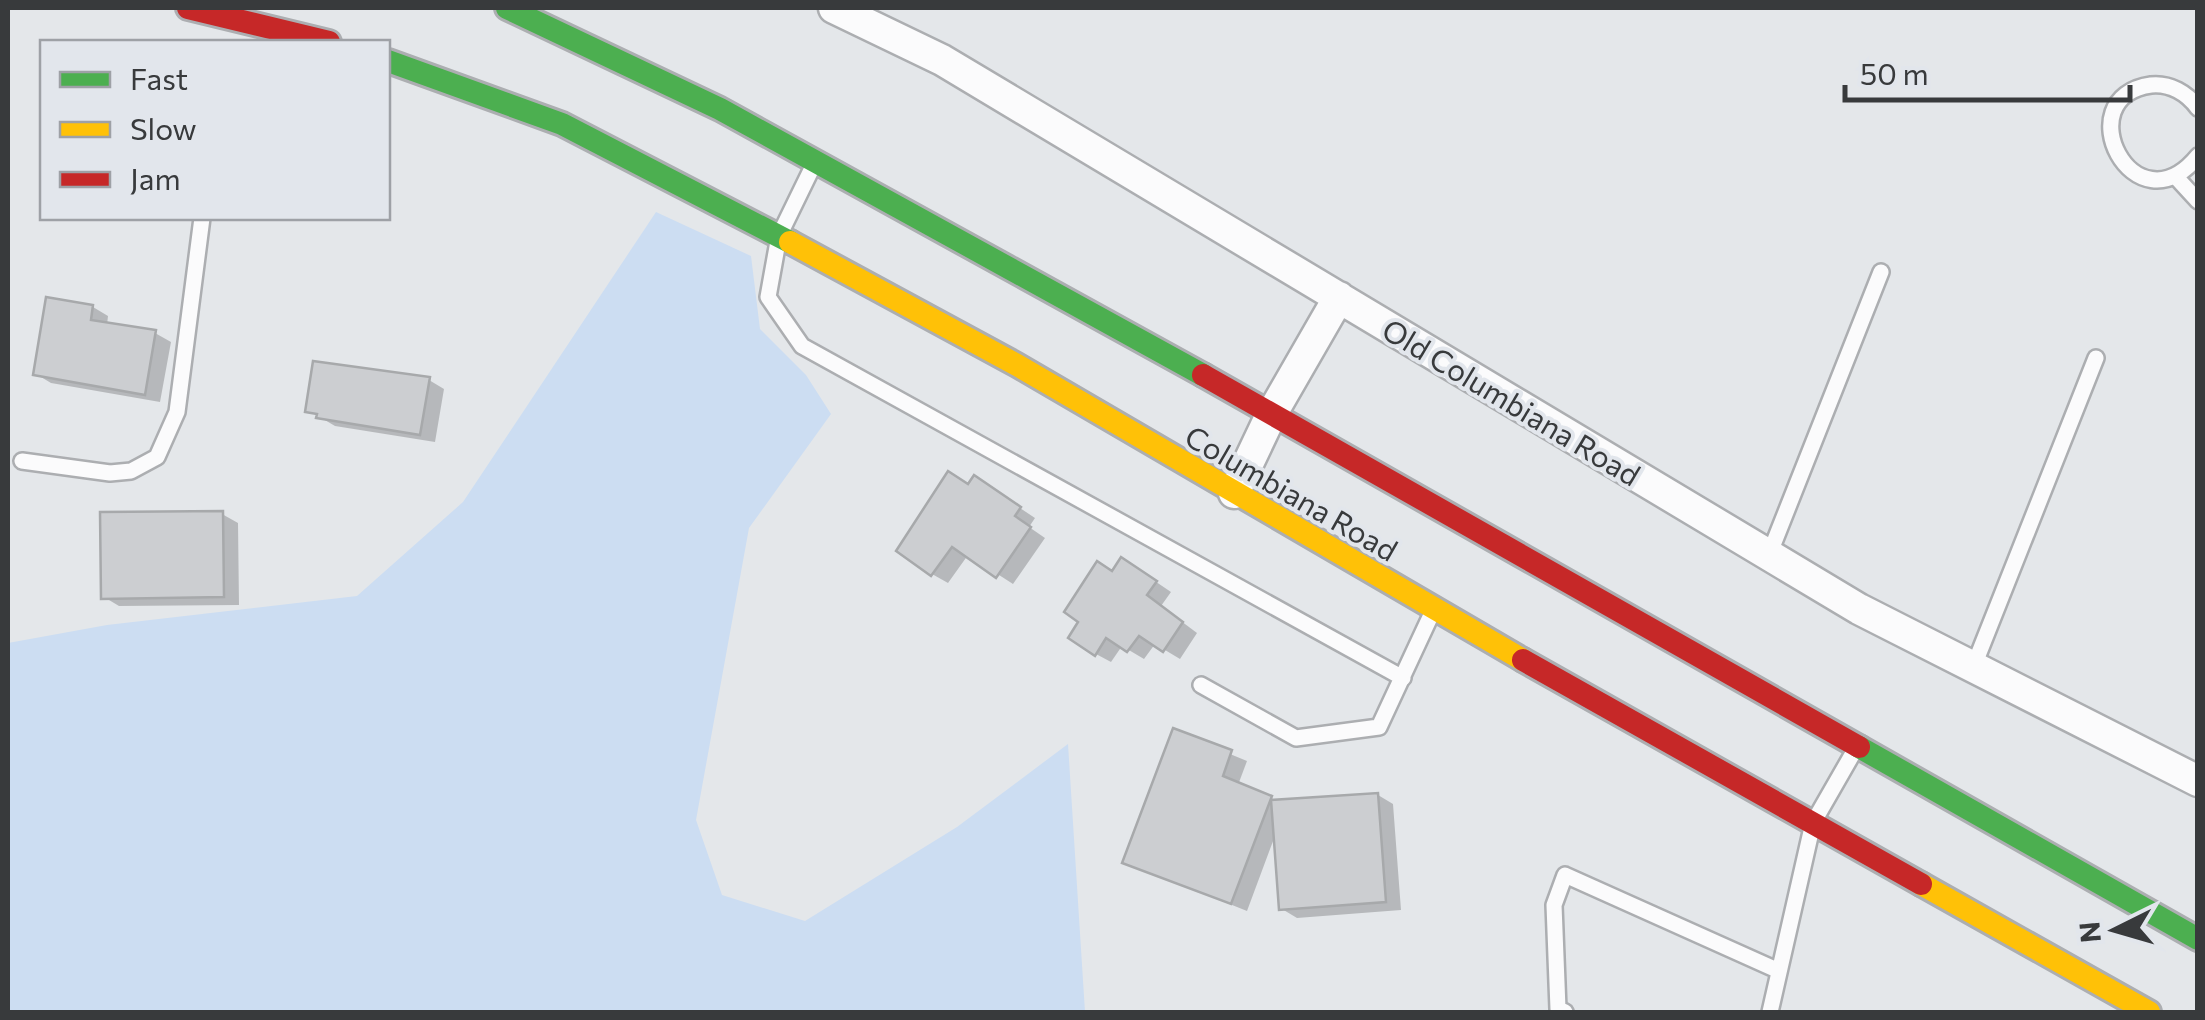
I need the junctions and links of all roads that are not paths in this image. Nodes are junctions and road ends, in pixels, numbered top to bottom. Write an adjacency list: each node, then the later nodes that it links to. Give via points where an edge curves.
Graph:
1 (188, 8): 5 (main road)
2 (508, 8): 10 (main road, Columbiana Road)
3 (834, 8): 4 (street, Old Columbiana Road)
4 (864, 15): 16 (street, Old Columbiana Road)
5 (225, 17): 6 (main road)
6 (320, 40)
7 (390, 62): 14 (main road, Columbiana Road, via 562,124)
8 (2198, 108): 11 (lane, via 2179,90 2148,86 2114,112 2111,144 2118,159 2144,177)
9 (2198, 156): 11 (lane)
10 (815, 162): 14 (lane); 18 (main road, Columbiana Road)
11 (2176, 176): 12 (lane)
12 (2198, 201)
13 (202, 220): 19 (lane, via 177,412 157,457 132,471 110,473)
14 (779, 236): 20 (main road, Columbiana Road); 24 (lane, via 768,296 802,346)
15 (1881, 272): 21 (lane)
16 (1338, 297): 18 (street); 21 (street, Old Columbiana Road)
17 (2096, 358): 23 (lane)
18 (1271, 415): 20 (street); 26 (main road, Columbiana Road)
19 (22, 461)
20 (1234, 493): 22 (main road, Columbiana Road)
21 (1769, 555): 23 (street, Old Columbiana Road)
22 (1433, 610): 24 (lane); 28 (main road, Columbiana Road)
23 (1973, 668): 27 (street, Old Columbiana Road)
24 (1403, 678): 25 (lane, via 1379,727 1296,738)
25 (1201, 685)
26 (1857, 745): 28 (lane); 29 (main road, Columbiana Road)
27 (2198, 781)
28 (1813, 823): 30 (lane); 33 (main road, Columbiana Road)
29 (2198, 939)
30 (1779, 971): 31 (lane, via 1566,875 1554,906 1558,1009); 32 (lane)
31 (1565, 1012)
32 (1770, 1012)
33 (2149, 1012)

